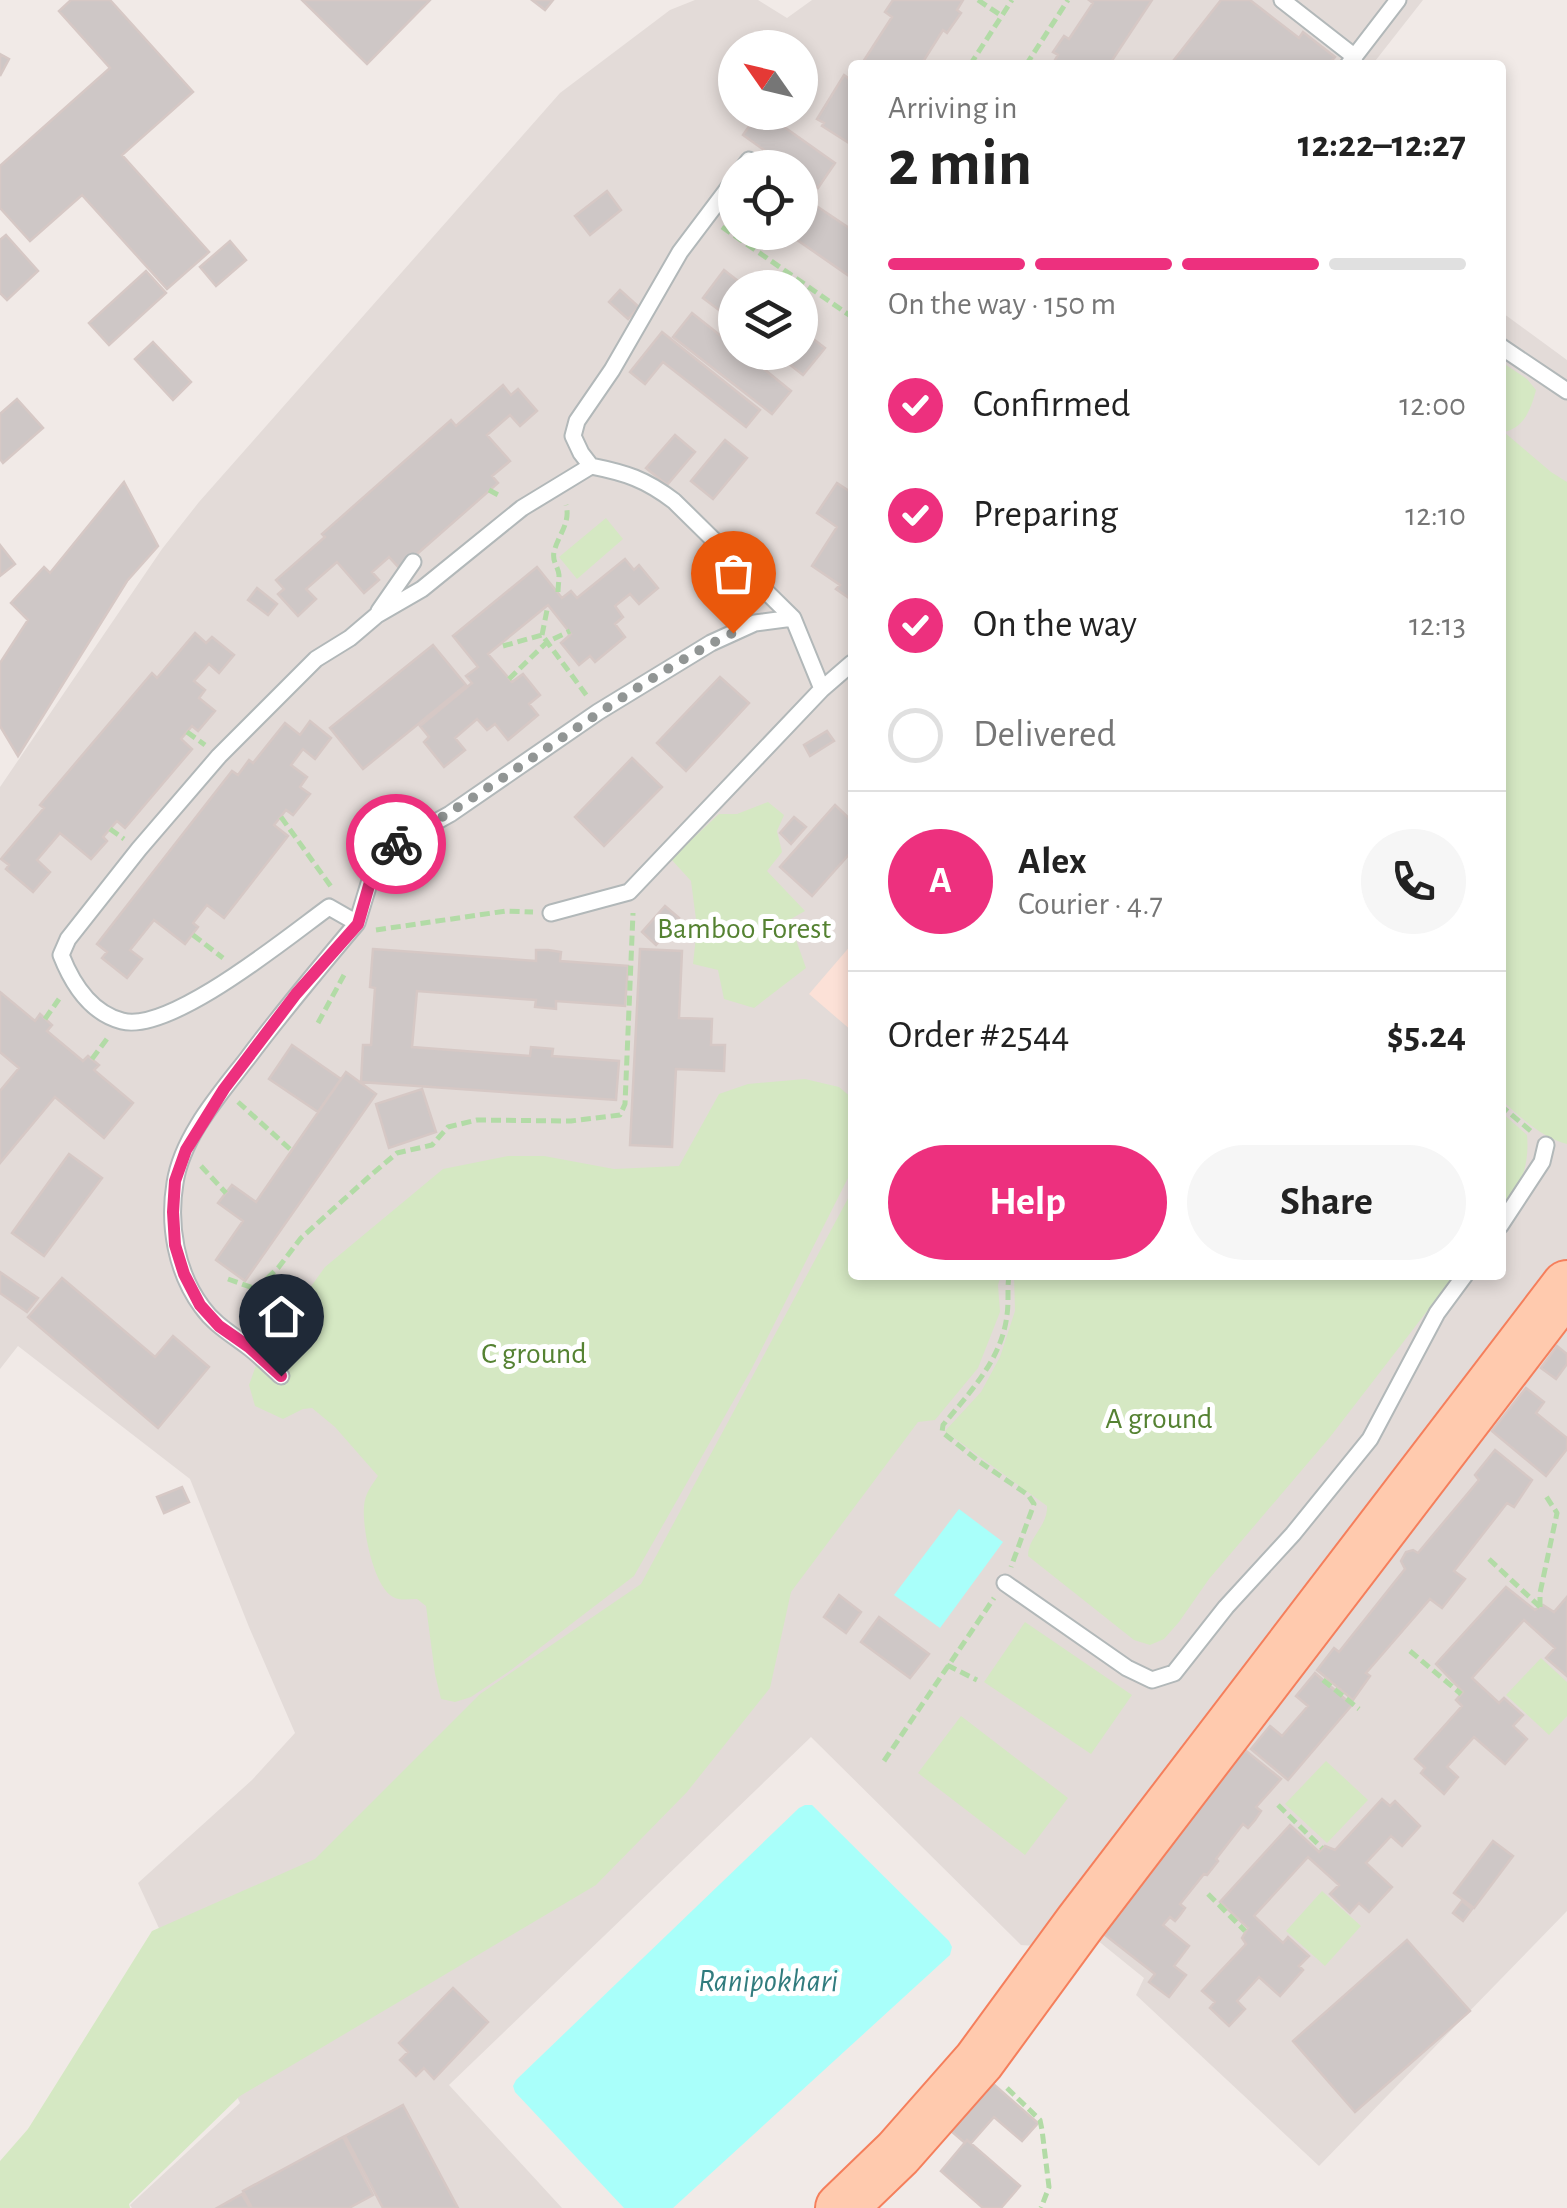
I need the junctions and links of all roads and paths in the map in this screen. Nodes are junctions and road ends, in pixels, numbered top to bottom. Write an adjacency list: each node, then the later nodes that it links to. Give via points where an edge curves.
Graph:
1 (978, 0): 6 (path)
2 (1012, 0): 6 (path)
3 (1068, 0): 8 (path)
4 (1282, 0): 9 (lane)
5 (1398, 0): 10 (lane)
6 (1002, 16): 7 (path)
7 (973, 60)
8 (1029, 60)
9 (1350, 60)
10 (1352, 60)
11 (718, 202): 12 (lane)
12 (707, 217): 13 (path); 16 (lane, via 577,421 573,436)
13 (848, 314)
14 (1506, 350): 15 (lane)
15 (1567, 391)
16 (591, 466): 17 (lane); 22 (lane, via 653,485)
17 (558, 485): 19 (path, via 568,512 554,551); 21 (lane, via 422,589)
18 (413, 562): 21 (lane)
19 (558, 592)
20 (546, 610): 24 (path)
21 (377, 615): 37 (lane, via 316,659 219,756 61,955 93,1006 120,1021 170,1013)
22 (793, 618): 29 (lane); 30 (lane, via 755,624 711,643)
23 (570, 632): 25 (path)
24 (542, 635): 25 (path); 26 (path)
25 (547, 642): 28 (path); 30 (path)
26 (502, 646)
27 (848, 667): 29 (lane)
28 (509, 679)
29 (822, 690): 32 (lane)
30 (598, 712): 34 (lane, via 450,814 378,854)
31 (281, 816): 34 (path)
32 (629, 892): 33 (lane); 47 (path, via 632,956 620,1115 448,1127 432,1145 397,1154 371,1175 256,1289)
33 (551, 914): 34 (path, via 506,911)
34 (360, 931): 37 (lane, via 329,908); 41 (lane, via 296,994)
35 (193, 934): 37 (path)
36 (346, 971): 40 (path)
37 (241, 972)
38 (59, 999): 39 (path)
39 (46, 1019)
40 (318, 1023)
41 (224, 1089): 43 (lane); 44 (path)
42 (1546, 1145): 46 (lane)
43 (186, 1150): 45 (path); 51 (lane, via 173,1212 184,1274 219,1326)
44 (291, 1150)
45 (226, 1193)
46 (1506, 1217)
47 (228, 1279)
48 (1009, 1280): 54 (path, via 1008,1315 985,1375 942,1432 1034,1504)
49 (1460, 1280): 54 (lane, via 1370,1439 1174,1672 1152,1680 1126,1668)
50 (1567, 1286): 66 (main road)
51 (281, 1376)
52 (1544, 1492): 53 (path, via 1557,1512 1540,1606)
53 (1490, 1560)
54 (1005, 1583): 56 (path)
55 (1410, 1651): 59 (path)
56 (947, 1665): 57 (path); 61 (path)
57 (977, 1680)
58 (1323, 1680): 60 (path)
59 (1460, 1694)
60 (1359, 1709)
61 (884, 1761)
62 (1278, 1805): 63 (path)
63 (1322, 1848)
64 (1208, 1894): 65 (path)
65 (1245, 1931)
66 (980, 2061): 67 (main road); 68 (path, via 1040,2120 1049,2187)
67 (842, 2208)
68 (1041, 2208)

